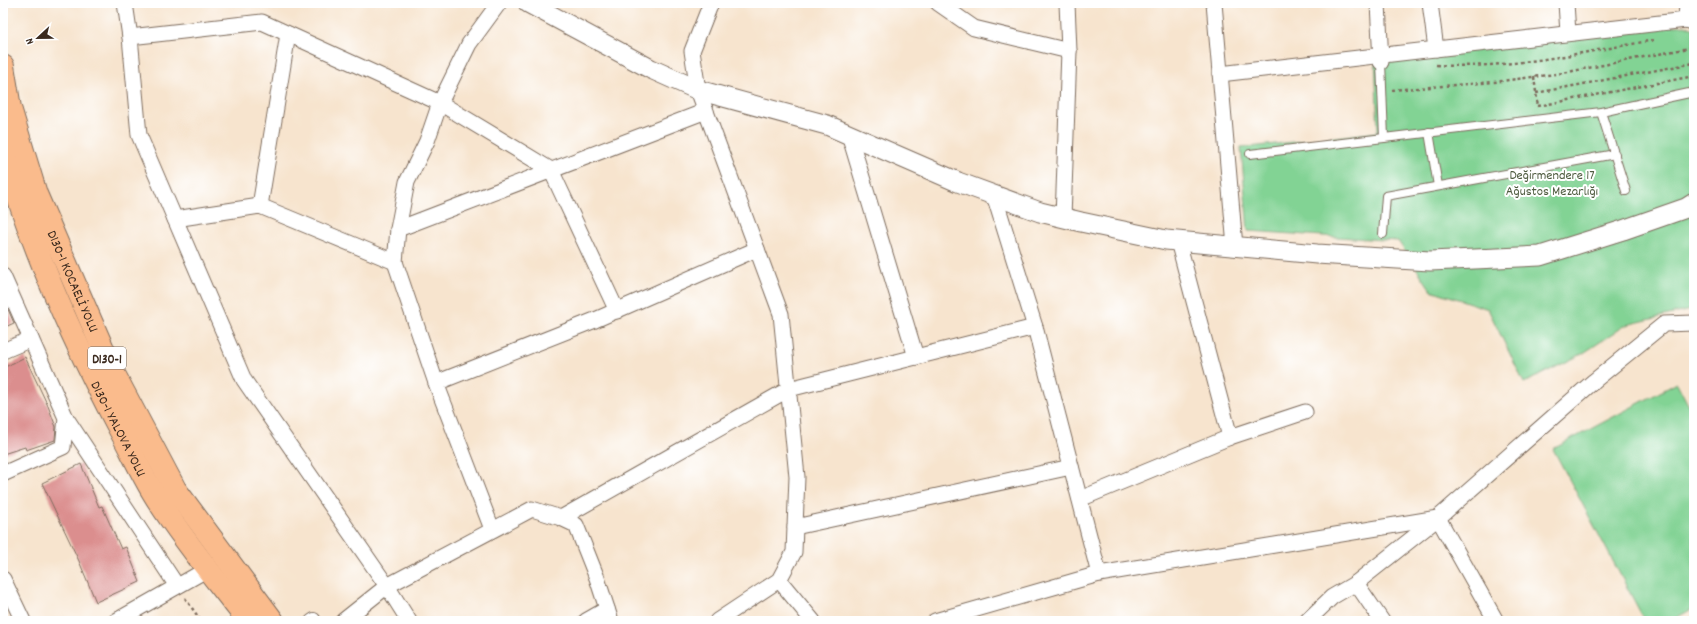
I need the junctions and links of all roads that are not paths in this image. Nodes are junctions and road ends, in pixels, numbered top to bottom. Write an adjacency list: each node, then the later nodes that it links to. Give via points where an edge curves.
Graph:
1 (125, 3): 15 (street)
2 (499, 3): 23 (street, via 469,44)
3 (711, 3): 21 (street, via 692,51)
4 (938, 3): 17 (street, via 974,28)
5 (1067, 3): 17 (street)
6 (1214, 3): 20 (street)
7 (1378, 3): 18 (street)
8 (1430, 3): 16 (street)
9 (1566, 3): 13 (street)
10 (1686, 3): 12 (street)
11 (540, 6): 21 (street, via 651,69)
12 (1690, 22): 13 (street)
13 (1568, 33): 16 (street)
14 (288, 34): 15 (street, via 262,22); 23 (street); 37 (street)
15 (130, 37): 39 (street, via 139,135)
16 (1436, 49): 18 (street)
17 (1069, 50): 38 (street)
18 (1380, 58): 20 (street); 28 (lane)
19 (3, 66): 76 (highway, D130-1 KOCAELİ YOLU / D130-1, via 10,108 36,194 113,372 175,489)
20 (1220, 74): 43 (street)
21 (698, 90): 24 (street); 27 (street, via 828,124)
22 (1694, 92): 25 (lane)
23 (440, 103): 32 (street); 40 (street, via 427,141 407,182)
24 (706, 111): 32 (street); 44 (street)
25 (1600, 112): 26 (lane); 31 (lane)
26 (1429, 132): 28 (lane); 33 (lane)
27 (849, 134): 35 (street); 52 (street)
28 (1384, 138): 30 (lane)
29 (3, 148): 65 (highway, D130-1 YALOVA YOLU / D130-1, via 15,191 57,300 106,404 158,502)
30 (1250, 154)
31 (1614, 154): 33 (lane); 34 (lane)
32 (551, 170): 40 (street); 47 (street)
33 (1438, 186): 41 (lane, via 1386,196)
34 (1626, 191)
35 (994, 195): 38 (street); 49 (street)
36 (1694, 203): 43 (street, via 1623,230 1540,256 1430,260)
37 (260, 206): 39 (street); 45 (street)
38 (1063, 218): 42 (street)
39 (175, 219): 71 (street, via 244,380)
40 (398, 229): 45 (street)
41 (1383, 234)
42 (1178, 241): 43 (street); 57 (street)
43 (1235, 247)
44 (758, 249): 47 (street); 54 (street, via 781,314)
45 (394, 262): 53 (street)
46 (3, 276): 50 (street)
47 (617, 311): 53 (street)
48 (1694, 323): 62 (street, via 1664,324 1594,381)
49 (1035, 327): 52 (street); 58 (street)
50 (31, 339): 51 (street); 56 (street)
51 (3, 351)
52 (916, 357): 54 (street)
53 (436, 383): 64 (street)
54 (789, 389): 61 (street); 63 (street, via 797,477)
55 (1305, 412): 57 (street)
56 (66, 418): 59 (street, via 63,447); 70 (street)
57 (1230, 437): 60 (street)
58 (1071, 467): 60 (street); 63 (street)
59 (3, 474)
60 (1080, 499): 66 (street)
61 (561, 518): 64 (street, via 532,509); 72 (street, via 576,525)
62 (1438, 518): 66 (street); 69 (street); 85 (street)
63 (795, 527): 68 (street, via 794,552)
64 (492, 530): 71 (street)
65 (206, 570): 70 (street); 75 (highway, D130-1 YALOVA YOLU / D130-1)
66 (1099, 574): 82 (street)
67 (3, 579): 73 (street)
68 (779, 580): 80 (street); 81 (street)
69 (1356, 582): 83 (street, via 1332,597); 84 (street)
70 (177, 586): 74 (street)
71 (387, 586): 77 (street); 78 (street)
72 (609, 615): 79 (street)
73 (23, 621)
74 (116, 621)
75 (248, 621)
76 (273, 621)
77 (343, 621)
78 (409, 621)
79 (586, 621)
80 (717, 621)
81 (813, 621)
82 (934, 621)
83 (1307, 621)
84 (1382, 621)
85 (1496, 621)

